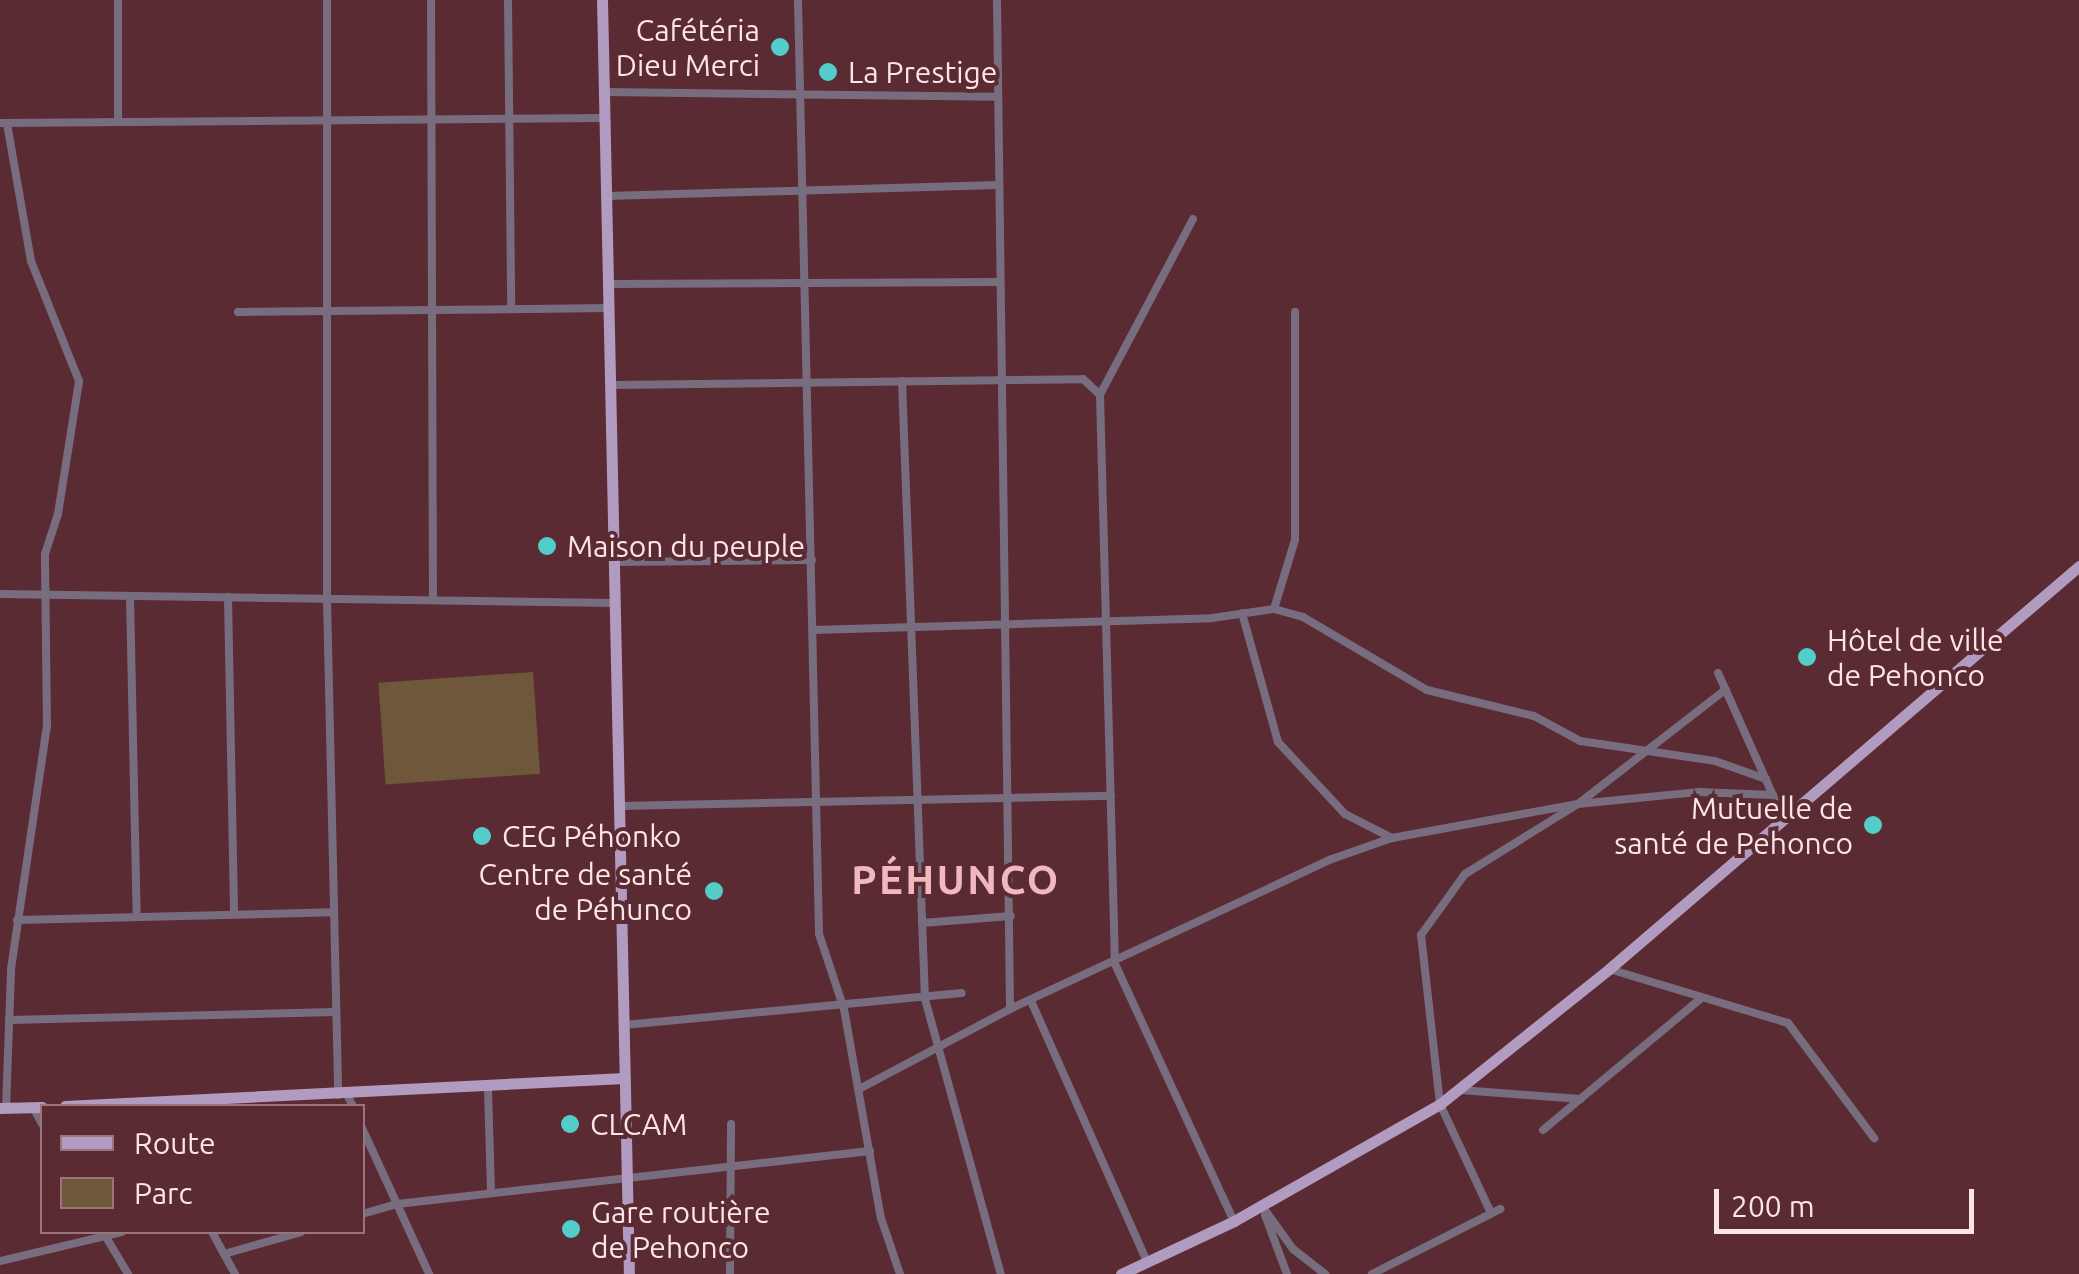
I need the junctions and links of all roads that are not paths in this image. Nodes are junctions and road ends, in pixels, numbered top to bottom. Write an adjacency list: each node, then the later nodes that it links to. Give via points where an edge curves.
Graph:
1 (118, 0): 15 (street)
2 (328, 0): 14 (street)
3 (430, 0): 12 (street)
4 (508, 0): 13 (street)
5 (604, 0): 8 (main road)
6 (798, 0): 9 (street)
7 (996, 0): 10 (street)
8 (605, 92): 9 (street); 11 (main road)
9 (800, 94): 10 (street); 18 (street)
10 (998, 96): 17 (street)
11 (606, 118): 13 (street); 19 (main road)
12 (431, 119): 13 (street); 14 (street); 25 (street)
13 (510, 119): 24 (street)
14 (328, 120): 15 (street); 27 (street)
15 (118, 122): 16 (street)
16 (4, 124): 39 (street, via 32,261 79,380 58,514 44,554)
17 (998, 185): 18 (street); 21 (street)
18 (802, 191): 19 (street); 22 (street)
19 (608, 196): 23 (main road)
20 (1192, 219): 34 (street)
21 (1000, 282): 22 (street); 30 (street)
22 (805, 283): 23 (street); 32 (street)
23 (610, 284): 26 (main road)
24 (512, 307): 25 (street); 26 (street)
25 (432, 308): 27 (street); 43 (street)
26 (610, 308): 33 (main road)
27 (327, 310): 28 (street); 42 (street)
28 (238, 312)
29 (1295, 312): 45 (street, via 1294,540)
30 (1000, 380): 31 (street); 34 (street, via 1083,379); 48 (street)
31 (902, 381): 32 (street); 49 (street)
32 (808, 382): 33 (street); 35 (street)
33 (612, 385): 36 (main road)
34 (1100, 395): 47 (street)
35 (812, 560): 36 (street); 50 (street)
36 (615, 562): 44 (main road)
37 (2079, 566): 62 (main road)
38 (0, 594): 39 (street)
39 (46, 595): 40 (street); 68 (street, via 47,726)
40 (130, 596): 41 (street); 67 (street)
41 (228, 598): 42 (street); 65 (street)
42 (328, 599): 43 (street); 64 (street)
43 (434, 600): 44 (street)
44 (616, 603): 61 (main road)
45 (1274, 609): 46 (street); 53 (street, via 1302,617 1426,690 1534,716 1580,741)
46 (1242, 613): 47 (street); 63 (street, via 1278,742 1344,814)
47 (1106, 621): 48 (street); 56 (street)
48 (1005, 624): 49 (street); 57 (street)
49 (911, 627): 50 (street); 58 (street)
50 (813, 630): 59 (street)
51 (1718, 672): 52 (street)
52 (1726, 689): 53 (street); 54 (street)
53 (1646, 751): 54 (street, via 1715,761); 60 (street)
54 (1766, 779): 55 (street)
55 (1773, 795): 60 (street, via 1698,792); 62 (street)
56 (1111, 796): 57 (street); 70 (street)
57 (1008, 798): 58 (street); 66 (street)
58 (918, 801): 59 (street); 69 (street)
59 (816, 804): 61 (street); 76 (street, via 818,934)
60 (1578, 804): 63 (street); 89 (street, via 1465,874 1420,935)
61 (620, 806): 80 (main road)
62 (1784, 820): 71 (main road)
63 (1392, 838): 70 (street, via 1332,859)
64 (334, 912): 65 (street); 78 (street)
65 (234, 914): 67 (street)
66 (1010, 916): 69 (street); 77 (street)
67 (137, 917): 68 (street)
68 (17, 920): 79 (street)
69 (922, 923): 73 (street)
70 (1115, 964): 75 (street); 103 (street)
71 (1610, 969): 74 (street); 85 (main road)
72 (961, 993): 73 (street)
73 (925, 999): 76 (street); 81 (street)
74 (1700, 1000): 87 (street); 95 (street, via 1788,1023)
75 (1031, 1001): 77 (street); 109 (street)
76 (844, 1008): 80 (street); 83 (street)
77 (1010, 1010): 81 (street)
78 (336, 1012): 79 (street); 86 (street)
79 (9, 1020): 91 (street)
80 (624, 1026): 82 (main road)
81 (941, 1049): 83 (street); 116 (street)
82 (624, 1078): 84 (main road); 98 (main road)
83 (861, 1088): 96 (street)
84 (488, 1090): 86 (main road); 99 (street)
85 (1459, 1090): 87 (street); 89 (main road)
86 (346, 1099): 88 (main road)
87 (1581, 1099): 93 (street)
88 (202, 1104)
89 (1440, 1104): 101 (main road); 120 (street, via 1496,1211)
90 (38, 1107): 91 (main road)
91 (3, 1108)
92 (731, 1124): 97 (street)
93 (1544, 1130)
94 (365, 1135): 100 (street)
95 (1874, 1138)
96 (870, 1151): 97 (street); 115 (street, via 881,1218)
97 (731, 1167): 98 (street); 114 (street)
98 (628, 1180): 99 (street); 113 (main road)
99 (491, 1193): 100 (street)
100 (397, 1204): 102 (street); 112 (street)
101 (1262, 1206): 103 (main road); 118 (street); 119 (street, via 1293,1249)
102 (365, 1213)
103 (1234, 1221): 109 (main road)
104 (213, 1234): 107 (street)
105 (295, 1234): 107 (street)
106 (105, 1235): 108 (street); 110 (street)
107 (224, 1254): 111 (street)
108 (0, 1261)
109 (1147, 1262): 117 (main road)
110 (128, 1274)
111 (235, 1274)
112 (429, 1274)
113 (628, 1274)
114 (730, 1274)
115 (900, 1274)
116 (1000, 1274)
117 (1121, 1274)
118 (1288, 1274)
119 (1325, 1274)
120 (1372, 1274)

